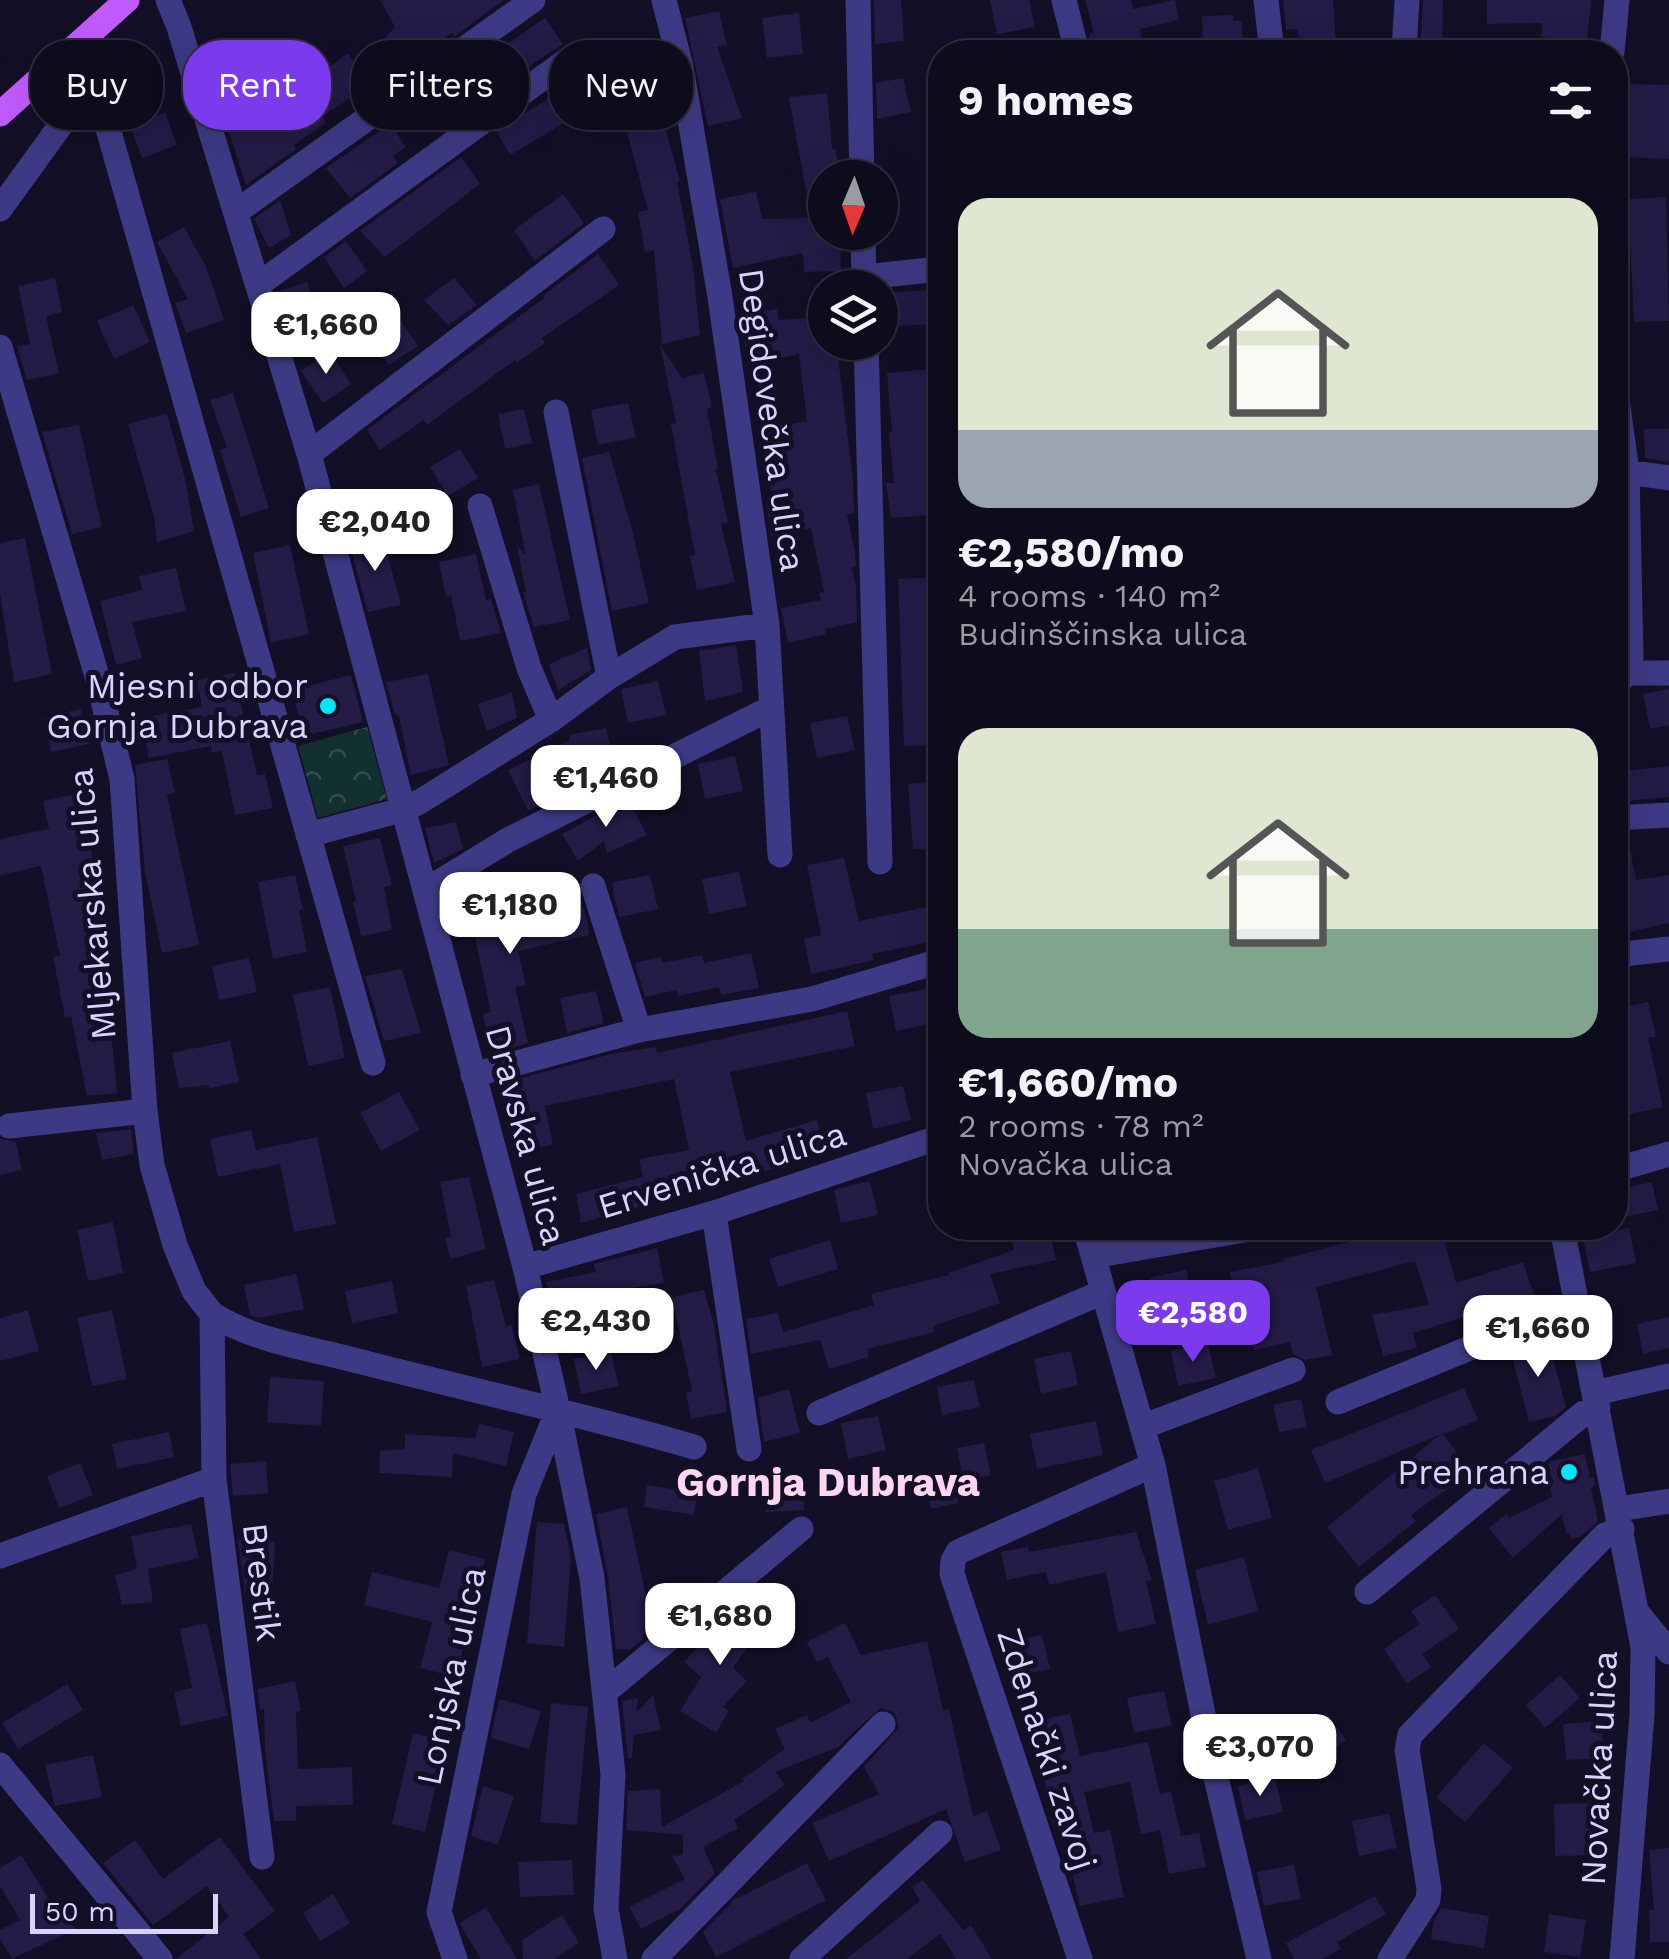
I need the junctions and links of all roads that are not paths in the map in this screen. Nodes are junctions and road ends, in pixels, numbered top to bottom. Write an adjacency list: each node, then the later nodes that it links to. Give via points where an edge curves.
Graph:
1 (127, 0): 15 (main road)
2 (168, 0): 18 (street, Dravska ulica)
3 (534, 0): 18 (street)
4 (664, 0): 31 (street, Degidovečka ulica, via 714,258)
5 (858, 0): 16 (street)
6 (1064, 0): 10 (street)
7 (1266, 0): 11 (street)
8 (1407, 0): 12 (street)
9 (1617, 0): 13 (street)
10 (1074, 40)
11 (1271, 40)
12 (1405, 40)
13 (1613, 40)
14 (549, 73): 22 (street)
15 (0, 114)
16 (862, 160)
17 (0, 209): 41 (street, via 68,114 91,100 103,111)
18 (236, 212): 22 (street, Dravska ulica)
19 (603, 229): 26 (street)
20 (928, 271): 21 (street)
21 (898, 276)
22 (258, 286): 26 (street, Dravska ulica)
23 (0, 347): 52 (street, Mljekarska ulica, via 122,780)
24 (866, 360): 43 (street)
25 (556, 412): 34 (street)
26 (308, 454): 38 (street, Dravska ulica)
27 (1628, 472): 28 (street)
28 (1669, 478)
29 (480, 506): 37 (street, via 529,668)
30 (1628, 534): 32 (street)
31 (766, 625): 34 (street, via 675,637); 36 (street, Degidovečka ulica)
32 (1628, 665)
33 (1669, 673): 35 (street)
34 (609, 677): 37 (street)
35 (1628, 679)
36 (771, 708): 42 (street, Degidovečka ulica); 45 (street, via 508,840)
37 (552, 720): 38 (street)
38 (405, 809): 41 (street); 45 (street, Dravska ulica)
39 (1669, 815): 40 (street)
40 (1628, 817)
41 (308, 835): 50 (street)
42 (780, 855)
43 (880, 862)
44 (592, 886): 49 (street)
45 (425, 891): 51 (street, Dravska ulica)
46 (1669, 948): 47 (street)
47 (1628, 953)
48 (928, 965): 49 (street, via 812,999)
49 (638, 1030): 51 (street)
50 (373, 1063)
51 (473, 1076): 62 (street, Dravska ulica)
52 (145, 1111): 53 (street); 65 (street, via 174,1245)
53 (4, 1118)
54 (928, 1141): 57 (street, Ervenička ulica)
55 (1669, 1154): 56 (street)
56 (1628, 1166)
57 (714, 1213): 62 (street, Ervenička ulica); 74 (street)
58 (1089, 1240): 61 (street)
59 (1187, 1240): 61 (street)
60 (1565, 1240): 64 (street, Novačka ulica)
61 (1094, 1256): 63 (street)
62 (525, 1267): 70 (street, Dravska ulica)
63 (1103, 1292): 71 (street); 72 (street)
64 (1578, 1304): 68 (street, Novačka ulica); 69 (street)
65 (212, 1314): 70 (street, via 233,1328); 76 (street, Brestik)
66 (1293, 1370): 72 (street)
67 (1669, 1376): 68 (street)
68 (1596, 1400): 78 (street, Novačka ulica); 81 (street)
69 (1338, 1402)
70 (558, 1410): 73 (street); 84 (street, Dravska ulica, via 592,1578); 90 (street, Lonjska ulica, via 524,1494 438,1912)
71 (819, 1414)
72 (1142, 1427): 75 (street)
73 (694, 1446)
74 (750, 1449)
75 (1152, 1465): 94 (street, Zdenački zavoj, via 958,1552 953,1562); 95 (street)
76 (214, 1479): 80 (street); 88 (street, Brestik)
77 (1669, 1500): 78 (street)
78 (1620, 1519): 82 (street, Novačka ulica); 96 (street, via 1410,1735 1430,1888)
79 (802, 1529): 84 (street)
80 (0, 1556)
81 (1367, 1592)
82 (1640, 1616): 83 (street); 97 (street, Novačka ulica, via 1644,1676)
83 (1669, 1652)
84 (604, 1693): 91 (street, Dravska ulica, via 613,1774 606,1908)
85 (884, 1724): 92 (street)
86 (0, 1764): 89 (street)
87 (940, 1833): 93 (street)
88 (262, 1857)
89 (160, 1959)
90 (455, 1959)
91 (615, 1959)
92 (654, 1959)
93 (802, 1959)
94 (1080, 1959)
95 (1259, 1959)
96 (1390, 1959)
97 (1622, 1959)

